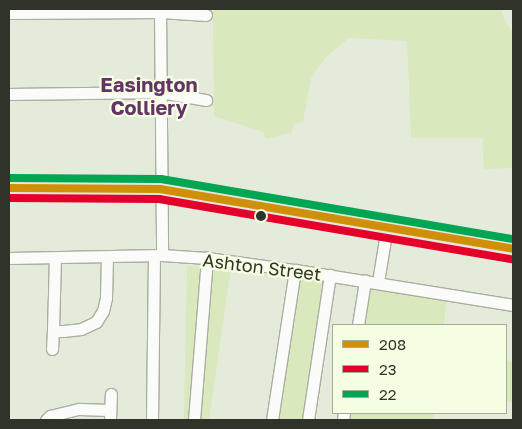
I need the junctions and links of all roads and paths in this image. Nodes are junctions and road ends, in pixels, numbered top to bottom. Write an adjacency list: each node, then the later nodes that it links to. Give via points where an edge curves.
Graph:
1 (160, 10): 2 (street); 3 (street); 4 (street)
2 (9, 13)
3 (206, 15)
4 (160, 92): 5 (street); 6 (street); 8 (street)
5 (9, 94)
6 (206, 100)
7 (9, 188): 8 (main road)
8 (160, 189): 9 (main road); 11 (street)
9 (387, 227): 10 (main road); 19 (street)
10 (513, 249)
11 (158, 256): 12 (street, Ashton Street); 15 (street, Ashton Street); 27 (street)
12 (107, 257): 14 (street, Ashton Street); 22 (street, via 106,298 96,322 80,329)
13 (9, 258): 14 (street, Ashton Street)
14 (55, 258): 22 (street)
15 (207, 258): 16 (street, Ashton Street); 28 (street)
16 (295, 270): 17 (street, Ashton Street); 29 (street)
17 (330, 276): 18 (street, Ashton Street); 30 (street)
18 (366, 281): 19 (street, Ashton Street); 21 (street)
19 (378, 282): 20 (street, Ashton Street)
20 (513, 305)
21 (358, 324)
22 (53, 330): 23 (street)
23 (52, 349)
24 (111, 394): 25 (street)
25 (110, 415): 26 (street, via 79,409 50,416)
26 (46, 420)
27 (152, 420)
28 (194, 420)
29 (272, 420)
30 (308, 420)

